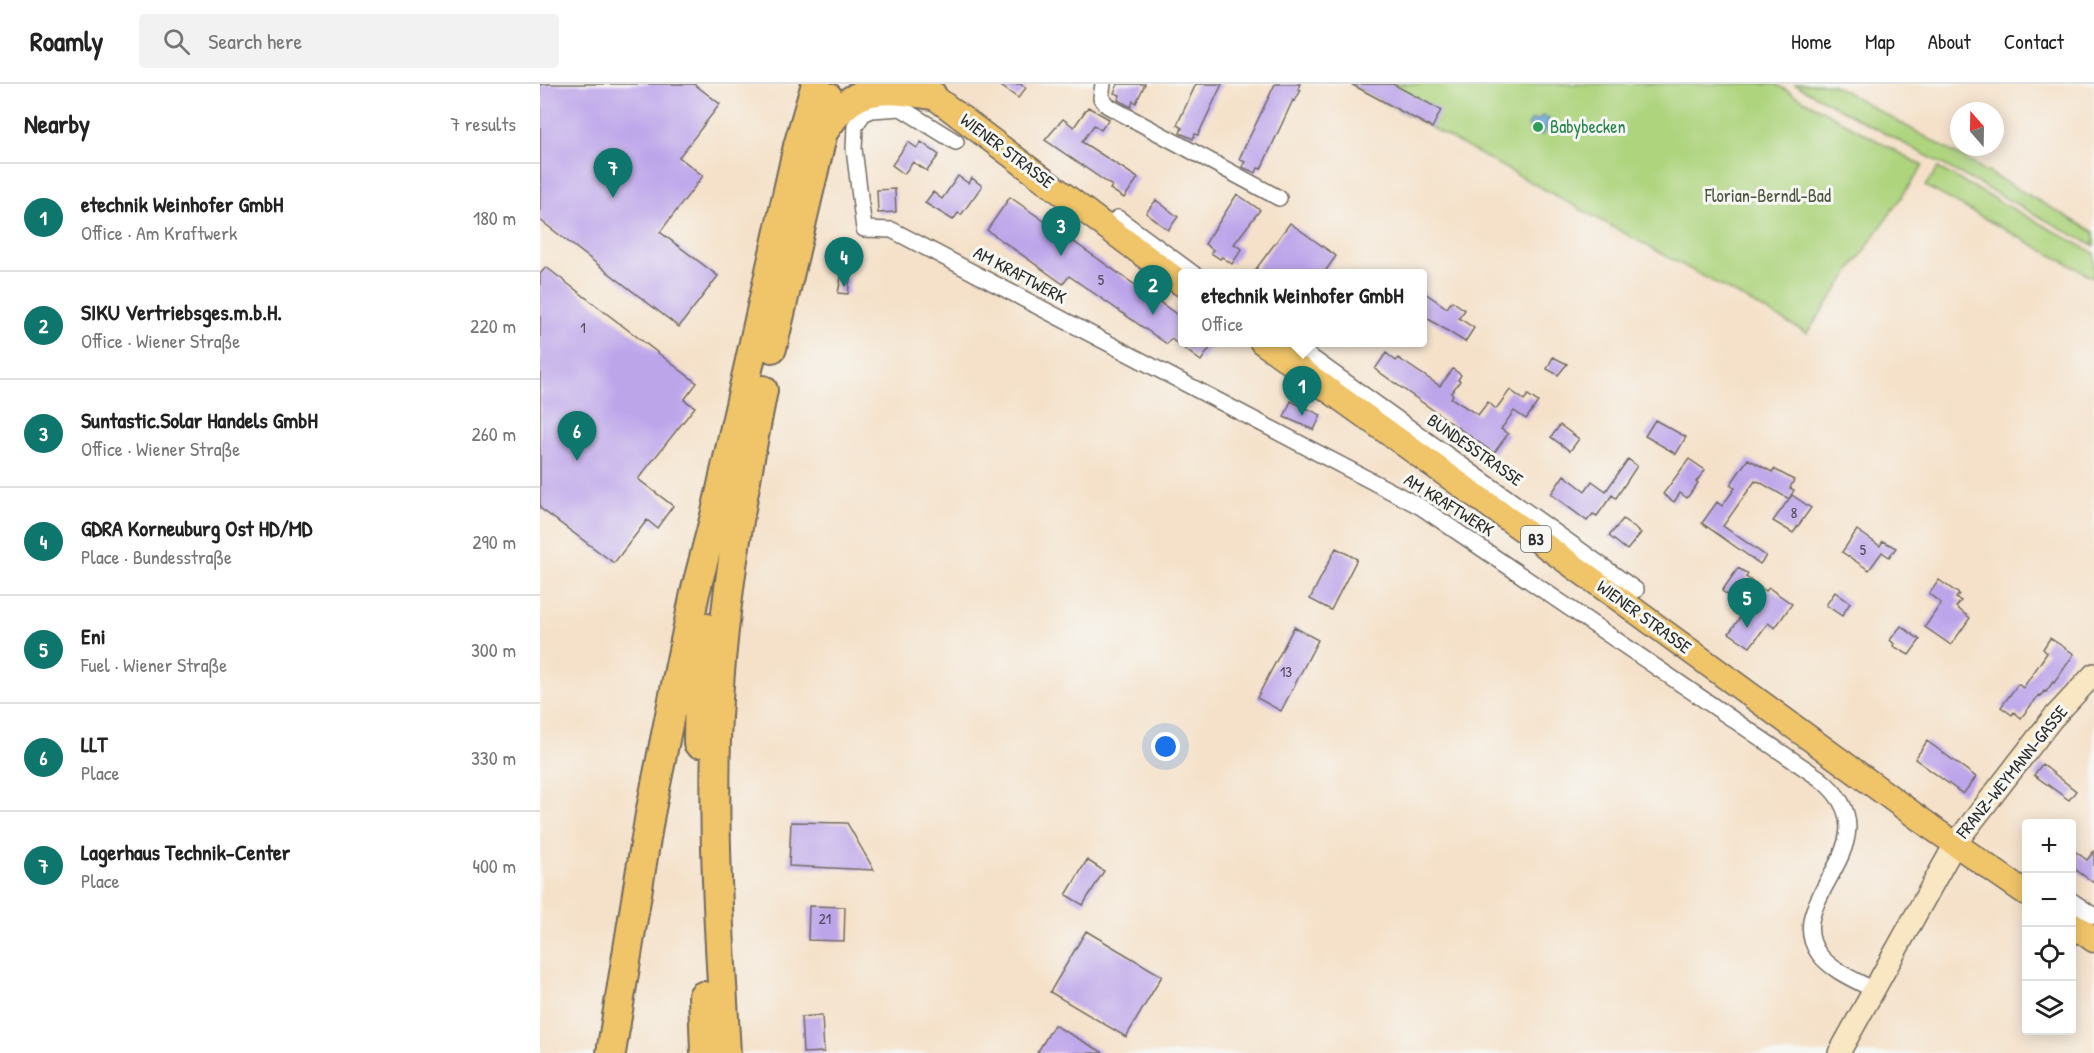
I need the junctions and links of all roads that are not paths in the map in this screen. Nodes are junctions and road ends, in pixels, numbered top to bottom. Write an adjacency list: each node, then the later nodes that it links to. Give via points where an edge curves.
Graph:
1 (797, 84): 6 (highway)
2 (816, 84): 6 (highway)
3 (831, 84): 6 (highway)
4 (1103, 84): 8 (street, via 1101,98 1108,106)
5 (924, 89): 6 (highway, via 888,88 854,95); 9 (main road, WIENER STRASSE)
6 (810, 141): 14 (highway); 23 (highway, via 732,564 716,750 717,891)
7 (956, 142): 24 (street, AM KRAFTWERK, via 901,108 863,114 855,126 854,148 864,229 892,230 1421,507 1820,778 1835,791 1843,806 1847,839 1814,907 1810,933 1820,955 1831,966)
8 (1279, 198)
9 (1107, 227): 10 (street, via 1118,218); 11 (main road, WIENER STRASSE)
10 (1188, 269)
11 (1178, 281)
12 (1269, 347): 17 (main road, WIENER STRASSE / B3)
13 (1297, 347): 15 (street, BUNDESSTRASSE)
14 (716, 512): 23 (highway, via 699,686 696,818); 26 (highway, via 695,593 650,814)
15 (1636, 590)
16 (2094, 674): 17 (street, FRANZ-WEYMANN-GASSE, via 2052,720)
17 (1955, 844): 18 (main road, WIENER STRASSE / B3); 24 (street, FRANZ-WEYMANN-GASSE)
18 (2022, 890)
19 (2076, 904): 20 (street)
20 (2094, 916)
21 (2076, 927): 22 (main road)
22 (2094, 940)
23 (711, 971): 25 (highway)
24 (1872, 989): 27 (street, FRANZ-WEYMANN-GASSE)
25 (712, 1052)
26 (611, 1053)
27 (1839, 1053)

